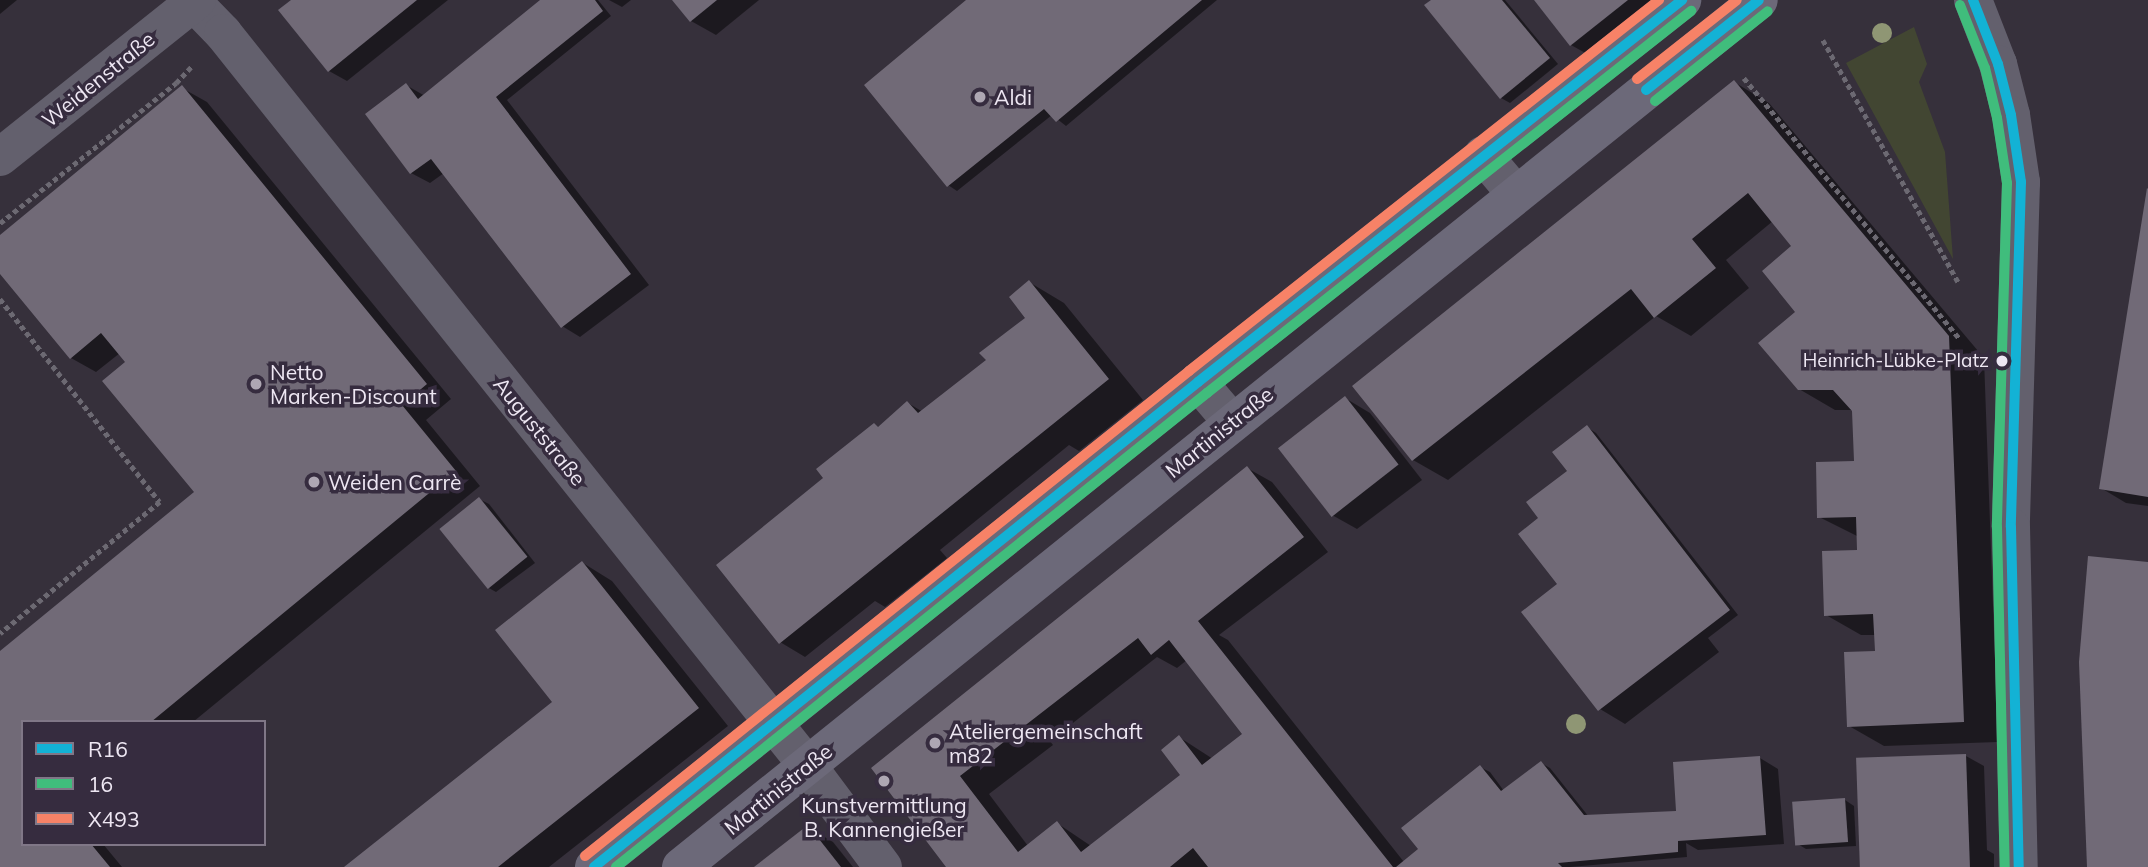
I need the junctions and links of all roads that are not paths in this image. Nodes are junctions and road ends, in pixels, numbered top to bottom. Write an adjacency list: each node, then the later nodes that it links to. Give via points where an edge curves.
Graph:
1 (1682, 0): 5 (main road)
2 (1759, 0): 7 (main road, Martinistraße)
3 (1973, 0): 15 (street, via 1998,64 2021,182 2011,527)
4 (194, 1): 6 (street, Weidenstraße); 10 (street, Auguststraße)
5 (1483, 155): 7 (street); 8 (main road)
6 (0, 157)
7 (1516, 194): 9 (main road, Martinistraße)
8 (1198, 382): 9 (street); 10 (main road)
9 (1231, 422): 11 (main road, Martinistraße)
10 (772, 723): 11 (street, Auguststraße); 12 (main road)
11 (807, 765): 13 (main road, Martinistraße); 14 (street, Auguststraße)
12 (594, 867)
13 (681, 867)
14 (883, 867)
15 (2019, 867)

